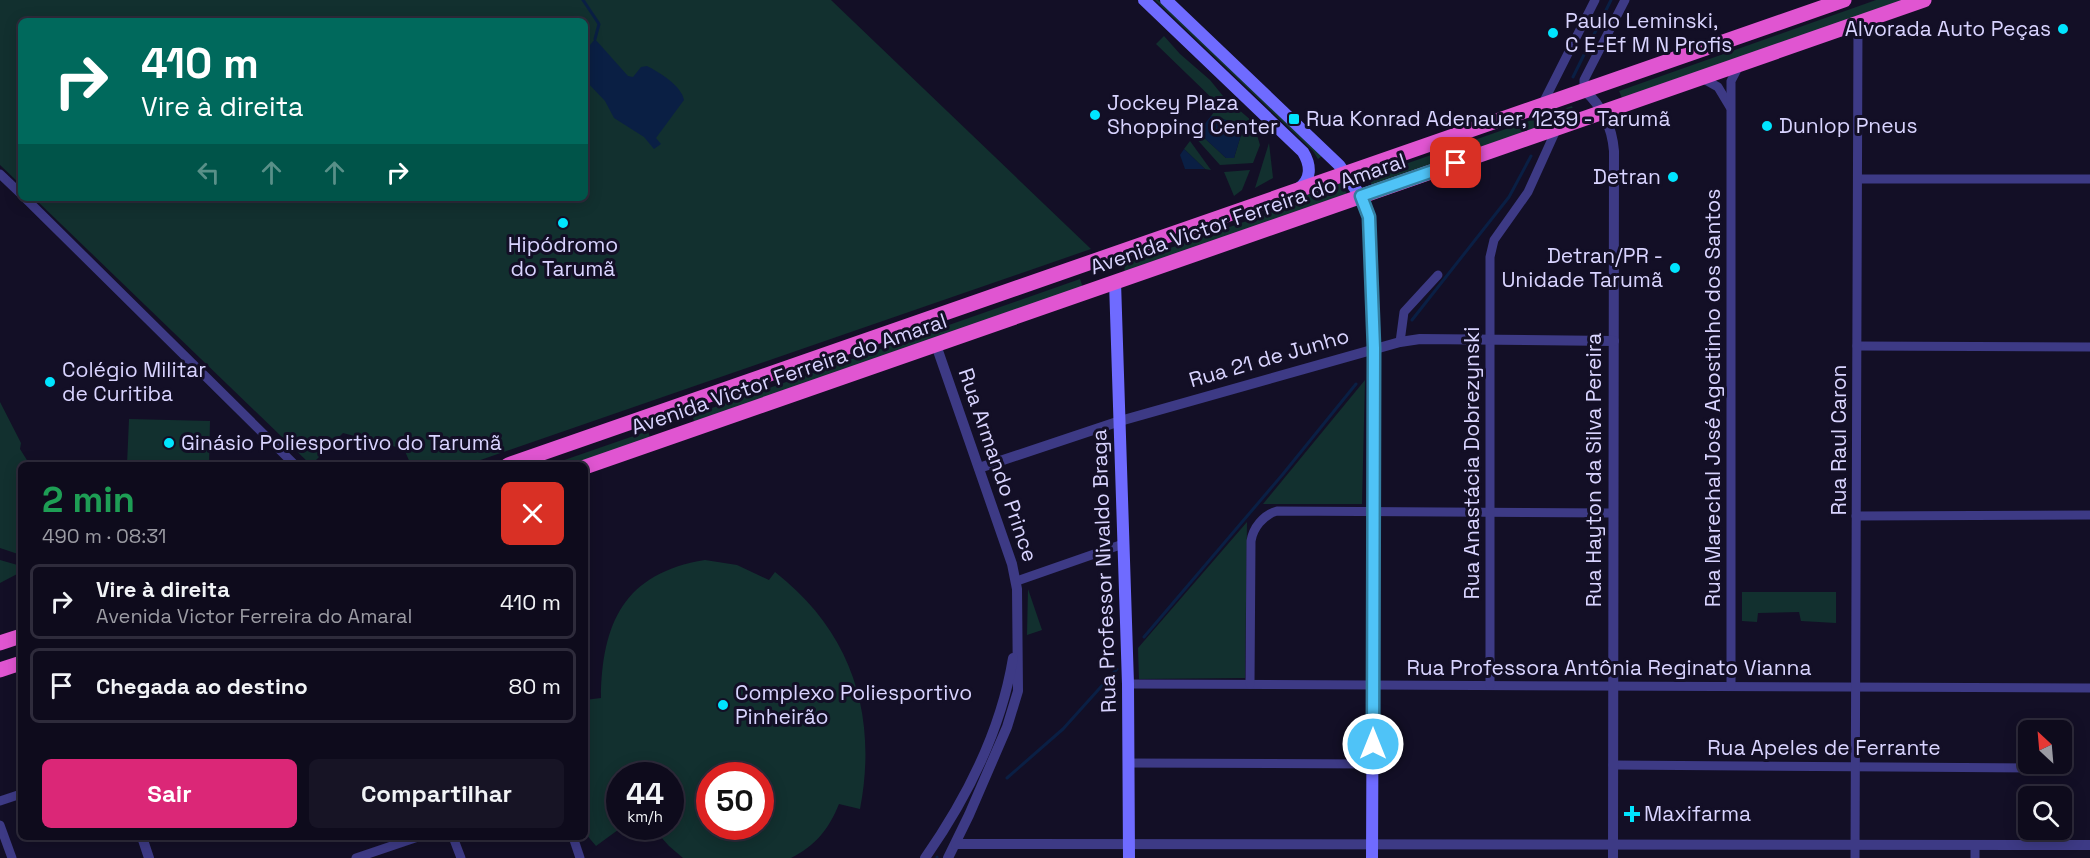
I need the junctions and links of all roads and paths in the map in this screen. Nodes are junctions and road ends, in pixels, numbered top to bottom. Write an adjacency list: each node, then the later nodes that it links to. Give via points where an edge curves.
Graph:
1 (1144, 0): 19 (main road, via 1303,152 1309,172)
2 (1166, 0): 15 (main road)
3 (1595, 0): 11 (street)
4 (1625, 0): 10 (street, via 1584,80)
5 (1844, 0): 10 (highway, Avenida Victor Ferreira do Amaral)
6 (1924, 0): 7 (highway, Avenida Victor Ferreira do Amaral)
7 (1858, 23): 8 (highway, Avenida Victor Ferreira do Amaral); 17 (street, Rua Raul Caron)
8 (1740, 64): 9 (highway, Avenida Victor Ferreira do Amaral); 12 (street, Rua Marechal José Agostinho dos Santos, via 1731,81)
9 (1702, 78): 12 (street, via 1718,87); 13 (highway, Avenida Victor Ferreira do Amaral)
10 (1584, 90): 11 (highway, Avenida Victor Ferreira do Amaral); 13 (street, Rua Hayton da Silva Pereira)
11 (1542, 105): 15 (highway, Avenida Victor Ferreira do Amaral)
12 (1731, 110): 59 (street, Rua Marechal José Agostinho dos Santos)
13 (1603, 112): 14 (highway, Avenida Victor Ferreira do Amaral); 27 (street, Rua Hayton da Silva Pereira, via 1614,151)
14 (1557, 128): 21 (highway, Avenida Victor Ferreira do Amaral); 26 (street, Rua Anastácia Dobrezynski, via 1528,192 1494,240 1490,257)
15 (1345, 173): 19 (highway, Avenida Victor Ferreira do Amaral); 21 (main road)
16 (0, 174): 20 (street)
17 (1858, 179): 18 (street); 30 (street, Rua Raul Caron)
18 (2090, 179)
19 (1298, 190): 23 (highway, Avenida Victor Ferreira do Amaral)
20 (18, 191)
21 (1361, 196): 25 (highway, Avenida Victor Ferreira do Amaral); 32 (main road, via 1369,217)
22 (28, 201): 38 (street)
23 (1137, 246): 25 (highway, via 1121,260); 33 (highway, Avenida Victor Ferreira do Amaral)
24 (1438, 275): 28 (street, via 1404,312)
25 (1115, 282): 29 (highway, Avenida Victor Ferreira do Amaral); 35 (main road, Rua Professor Nivaldo Braga)
26 (1490, 340): 27 (street, Rua 21 de Junho); 28 (street, Rua 21 de Junho); 43 (street, Rua Anastácia Dobrezynski)
27 (1614, 341): 44 (street, Rua Hayton da Silva Pereira)
28 (1400, 342): 32 (street, Rua 21 de Junho)
29 (936, 345): 36 (highway, Avenida Victor Ferreira do Amaral); 41 (street, Rua Armando Prince)
30 (1857, 346): 31 (street); 46 (street, Rua Raul Caron)
31 (2090, 347)
32 (1374, 348): 35 (street, Rua 21 de Junho); 42 (main road)
33 (679, 405): 34 (highway, Avenida Victor Ferreira do Amaral); 36 (highway, via 676,420)
34 (647, 416): 37 (highway, via 660,427); 39 (highway, Avenida Victor Ferreira do Amaral)
35 (1120, 421): 41 (street, Rua 21 de Junho); 47 (main road, Rua Professor Nivaldo Braga)
36 (688, 431): 37 (highway, Avenida Victor Ferreira do Amaral)
37 (656, 442): 40 (highway, Avenida Victor Ferreira do Amaral)
38 (292, 462)
39 (517, 462)
40 (588, 466)
41 (979, 468): 48 (street, Rua Armando Prince)
42 (1374, 512): 43 (street); 55 (street, via 1277,511 1259,524 1251,541); 56 (main road)
43 (1490, 512): 44 (street); 57 (street, Rua Anastácia Dobrezynski)
44 (1613, 513): 58 (street, Rua Hayton da Silva Pereira)
45 (2090, 515): 46 (street)
46 (1856, 516): 60 (street, Rua Raul Caron)
47 (1123, 544): 48 (street); 54 (main road, Rua Professor Nivaldo Braga)
48 (1017, 581): 49 (street, Rua Armando Prince)
49 (1017, 634): 74 (street, Rua Armando Prince, via 1019,677 1014,709); 86 (street, Rua Armando Prince, via 1001,714 957,810)
50 (18, 637): 51 (highway)
51 (0, 643)
52 (18, 664): 53 (highway)
53 (0, 670)
54 (1128, 684): 55 (street, Rua Professora Antônia Reginato Vianna); 62 (main road, Rua Professor Nivaldo Braga)
55 (1250, 684): 56 (street, Rua Professora Antônia Reginato Vianna)
56 (1373, 685): 57 (street, Rua Professora Antônia Reginato Vianna); 63 (main road)
57 (1490, 685): 58 (street, Rua Professora Antônia Reginato Vianna)
58 (1613, 686): 59 (street, Rua Professora Antônia Reginato Vianna); 64 (street, Rua Hayton da Silva Pereira)
59 (1731, 686): 60 (street, Rua Professora Antônia Reginato Vianna)
60 (1856, 687): 61 (street, Rua Professora Antônia Reginato Vianna); 65 (street, Rua Raul Caron)
61 (2090, 688)
62 (1128, 763): 63 (street); 75 (main road, Rua Professor Nivaldo Braga)
63 (1373, 764): 76 (main road)
64 (1613, 765): 65 (street, Rua Apeles de Ferrante); 77 (street, Rua Hayton da Silva Pereira)
65 (1855, 767): 66 (street, Rua Apeles de Ferrante); 78 (street, Rua Raul Caron)
66 (2018, 768)
67 (18, 795): 68 (street)
68 (0, 801)
69 (0, 825): 81 (street)
70 (143, 840): 82 (street)
71 (409, 840): 83 (street)
72 (454, 840): 84 (street)
73 (574, 840): 85 (street)
74 (956, 844): 75 (street); 87 (street, Rua Armando Prince)
75 (1129, 844): 76 (street); 88 (main road, Rua Professor Nivaldo Braga)
76 (1372, 844): 77 (street); 89 (main road)
77 (1612, 844): 78 (street); 90 (street, Rua Hayton da Silva Pereira)
78 (1855, 845): 79 (street); 91 (street, Rua Raul Caron)
79 (1975, 845): 80 (street); 92 (street)
80 (2090, 845)
81 (12, 858)
82 (149, 858)
83 (356, 858)
84 (461, 858)
85 (580, 858)
86 (925, 858)
87 (948, 858)
88 (1129, 858)
89 (1372, 858)
90 (1612, 858)
91 (1855, 858)
92 (1975, 858)

